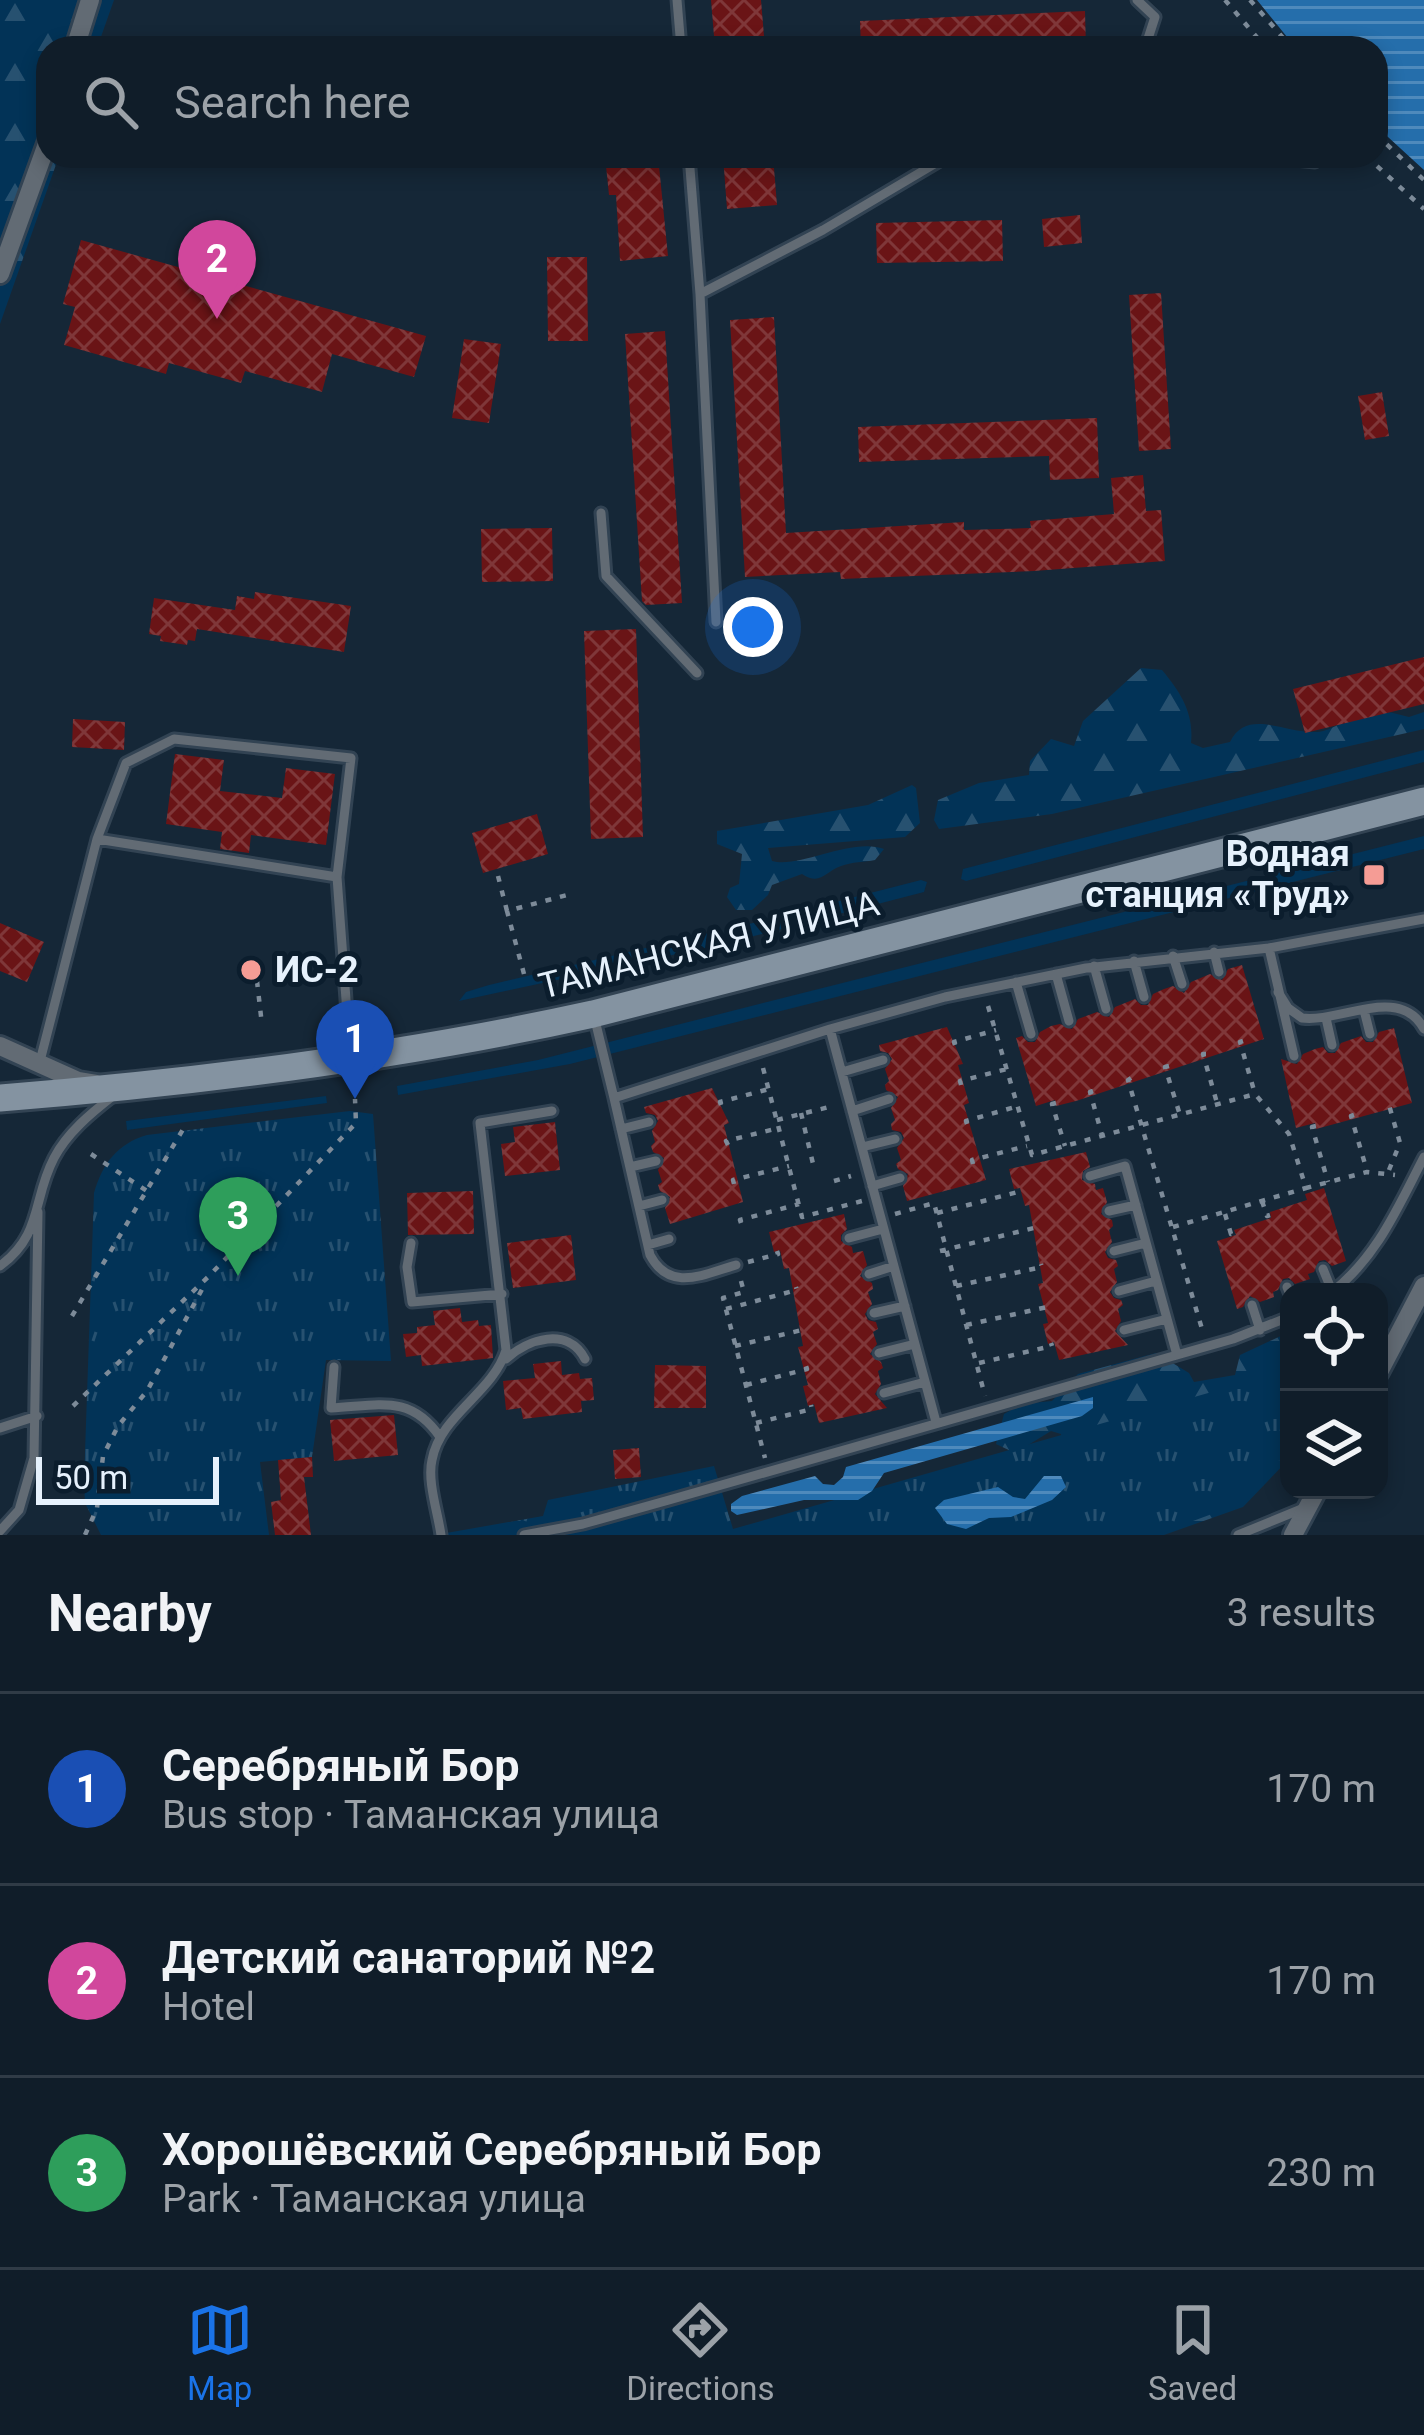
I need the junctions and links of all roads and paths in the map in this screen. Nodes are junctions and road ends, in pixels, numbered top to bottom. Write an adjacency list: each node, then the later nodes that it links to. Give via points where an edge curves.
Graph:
1 (90, 0): 6 (street)
2 (677, 0): 7 (lane)
3 (1137, 0): 8 (lane, via 1155,17)
4 (1225, 0): 9 (path)
5 (1250, 0): 10 (path)
6 (80, 36)
7 (680, 36)
8 (1149, 36)
9 (1256, 36)
10 (1282, 36)
11 (1388, 146): 16 (path)
12 (38, 168): 18 (street)
13 (690, 168): 19 (lane)
14 (928, 168): 19 (lane)
15 (1379, 168): 17 (path)
16 (1424, 180)
17 (1424, 209)
18 (0, 274)
19 (700, 294): 21 (lane)
20 (601, 512): 22 (lane, via 606,576)
21 (716, 622)
22 (698, 673)
23 (1424, 801): 46 (street, ТАМАНСКАЯ УЛИЦА)
24 (97, 839): 26 (lane); 26 (lane, via 127,763 174,739 351,758); 64 (lane)
25 (498, 876): 28 (path)
26 (337, 877): 62 (lane)
27 (571, 894): 28 (path)
28 (507, 911): 36 (path)
29 (1424, 919): 30 (lane)
30 (1269, 948): 31 (lane); 42 (lane)
31 (1214, 952): 32 (lane); 35 (lane)
32 (1173, 956): 33 (lane); 40 (lane)
33 (1134, 961): 34 (lane); 43 (lane)
34 (1094, 966): 37 (lane); 44 (lane)
35 (1219, 972)
36 (524, 974)
37 (1056, 974): 39 (lane); 48 (lane)
38 (257, 981): 49 (path)
39 (1016, 982): 41 (lane); 53 (lane)
40 (1181, 984)
41 (983, 988): 50 (lane); 52 (path)
42 (1278, 992): 47 (lane, via 1296,1016); 61 (lane)
43 (1144, 997)
44 (1106, 1009)
45 (1364, 1010): 47 (lane); 51 (lane, via 1401,1007); 54 (lane)
46 (593, 1014): 62 (street, ТАМАНСКАЯ УЛИЦА); 75 (lane)
47 (1326, 1018): 57 (lane)
48 (1069, 1022)
49 (262, 1025)
50 (830, 1029): 59 (lane); 67 (lane)
51 (1424, 1029)
52 (996, 1030): 56 (path); 66 (path)
53 (1031, 1034)
54 (1370, 1034)
55 (1244, 1041): 73 (path)
56 (955, 1045)
57 (1332, 1045)
58 (0, 1046): 64 (street)
59 (759, 1051): 71 (path); 75 (lane)
60 (1206, 1054): 79 (path)
61 (1294, 1056)
62 (350, 1059): 70 (street, ТАМАНСКАЯ УЛИЦА)
63 (883, 1060): 67 (lane)
64 (39, 1065): 70 (street, via 78,1081); 74 (street)
65 (1168, 1066): 87 (path)
66 (1007, 1069): 69 (path); 82 (path)
67 (842, 1072): 85 (lane)
68 (1131, 1078): 92 (path)
69 (961, 1085)
70 (131, 1087): 74 (street, ТАМАНСКАЯ УЛИЦА); 131 (lane, via 66,1140)
71 (769, 1090): 81 (path); 90 (path)
72 (1093, 1091): 96 (path)
73 (1255, 1094): 79 (path); 119 (path, via 1288,1134)
74 (11, 1097)
75 (614, 1098): 95 (lane)
76 (355, 1099): 154 (path, via 356,1123)
77 (889, 1099): 85 (lane)
78 (1056, 1103): 100 (path)
79 (1217, 1104): 87 (path)
80 (1392, 1105): 109 (path, via 1400,1143)
81 (721, 1106)
82 (1018, 1106): 91 (path); 99 (path)
83 (830, 1107): 86 (path)
84 (551, 1111): 162 (lane, via 480,1123)
85 (852, 1111): 101 (lane)
86 (801, 1114): 90 (path); 108 (path)
87 (1180, 1114): 92 (path)
88 (1354, 1115): 110 (path)
89 (649, 1122): 95 (lane)
90 (778, 1124): 98 (path); 106 (path)
91 (967, 1124)
92 (1141, 1125): 96 (path); 138 (path)
93 (185, 1126): 120 (path)
94 (1316, 1126): 115 (path)
95 (621, 1129): 107 (lane)
96 (1102, 1136): 100 (path)
97 (895, 1139): 101 (lane)
98 (728, 1144)
99 (1029, 1145): 100 (path, via 1032,1155); 105 (path)
100 (1065, 1146)
101 (862, 1148): 121 (lane)
102 (91, 1154): 120 (path)
103 (1424, 1157): 116 (lane)
104 (656, 1161): 107 (lane)
105 (973, 1164)
106 (789, 1166): 117 (path); 126 (path)
107 (630, 1167): 128 (lane)
108 (814, 1168)
109 (1388, 1171): 110 (path); 116 (path)
110 (1367, 1172): 115 (path)
111 (1090, 1175): 127 (lane, via 1125,1166)
112 (848, 1177): 114 (path)
113 (901, 1178): 121 (lane)
114 (834, 1181)
115 (1328, 1182): 119 (path)
116 (1411, 1182): 157 (lane, via 1361,1268)
117 (734, 1184)
118 (1017, 1188): 133 (path)
119 (1303, 1189): 122 (path); 125 (path)
120 (147, 1191): 168 (path)
121 (873, 1192): 129 (path); 136 (lane)
122 (1306, 1197)
123 (662, 1200): 128 (lane)
124 (822, 1201): 129 (path)
125 (1262, 1201): 132 (path); 134 (path)
126 (799, 1204): 129 (path, via 802,1217); 135 (path)
127 (1136, 1205): 130 (lane); 143 (lane)
128 (639, 1206): 144 (lane)
129 (824, 1211)
130 (1109, 1211)
131 (38, 1212): 150 (lane, via 27,1240); 193 (lane)
132 (1225, 1212): 138 (path); 139 (path)
133 (937, 1213): 136 (path, via 934,1203); 145 (path)
134 (1270, 1215)
135 (741, 1223)
136 (882, 1224): 140 (lane); 151 (lane)
137 (1036, 1224): 145 (path)
138 (1173, 1227): 178 (path)
139 (1234, 1232)
140 (850, 1238)
141 (669, 1239): 144 (lane)
142 (411, 1243): 162 (lane, via 412,1302)
143 (1146, 1243): 147 (lane); 155 (lane)
144 (648, 1245): 149 (lane, via 656,1267 675,1279)
145 (943, 1250): 159 (path)
146 (777, 1251): 149 (path)
147 (1114, 1251)
148 (1041, 1264): 159 (path)
149 (736, 1265): 166 (path, via 745,1292 723,1298)
150 (0, 1266)
151 (894, 1266): 153 (lane); 165 (lane)
152 (1323, 1269): 156 (lane)
153 (869, 1274)
154 (208, 1277): 191 (path); 203 (path, via 147,1391 110,1441)
155 (1156, 1281): 161 (lane); 169 (lane)
156 (1328, 1283)
157 (1343, 1283)
158 (796, 1286): 166 (path)
159 (956, 1286): 170 (path)
160 (1424, 1286): 181 (street)
161 (1119, 1291)
162 (502, 1294): 186 (lane)
163 (1046, 1303): 170 (path)
164 (1252, 1304): 174 (lane)
165 (905, 1306): 167 (lane); 176 (lane)
166 (726, 1309): 177 (path)
167 (874, 1313)
168 (72, 1316)
169 (1167, 1319): 173 (lane); 180 (lane)
170 (963, 1320): 183 (path)
171 (1280, 1321): 174 (lane)
172 (801, 1326): 177 (path)
173 (1124, 1330)
174 (1260, 1330): 178 (lane)
175 (1051, 1343): 183 (path)
176 (915, 1344): 179 (lane); 187 (lane)
177 (735, 1346): 188 (path)
178 (1208, 1346): 180 (lane)
179 (879, 1353)
180 (1177, 1354): 192 (lane)
181 (1388, 1355)
182 (585, 1359): 186 (lane, via 570,1342 548,1339 522,1346)
183 (976, 1363): 192 (path)
184 (806, 1366): 188 (path)
185 (334, 1367): 197 (lane, via 331,1408 407,1407)
186 (499, 1367): 197 (lane)
187 (925, 1382): 189 (lane); 194 (lane)
188 (746, 1385): 195 (path)
189 (884, 1393)
190 (811, 1405): 195 (path)
191 (73, 1406)
192 (988, 1408): 194 (lane)
193 (37, 1416): 196 (lane); 201 (lane, via 29,1488)
194 (936, 1422): 198 (lane)
195 (756, 1423): 198 (path)
196 (0, 1428)
197 (440, 1437): 204 (lane, via 430,1463)
198 (768, 1469): 205 (lane)
199 (1311, 1499): 206 (lane)
200 (1312, 1499): 207 (street)
201 (3, 1530): 202 (lane)
202 (20, 1535)
203 (85, 1535)
204 (441, 1535)
205 (524, 1535)
206 (1238, 1535)
207 (1293, 1535)

